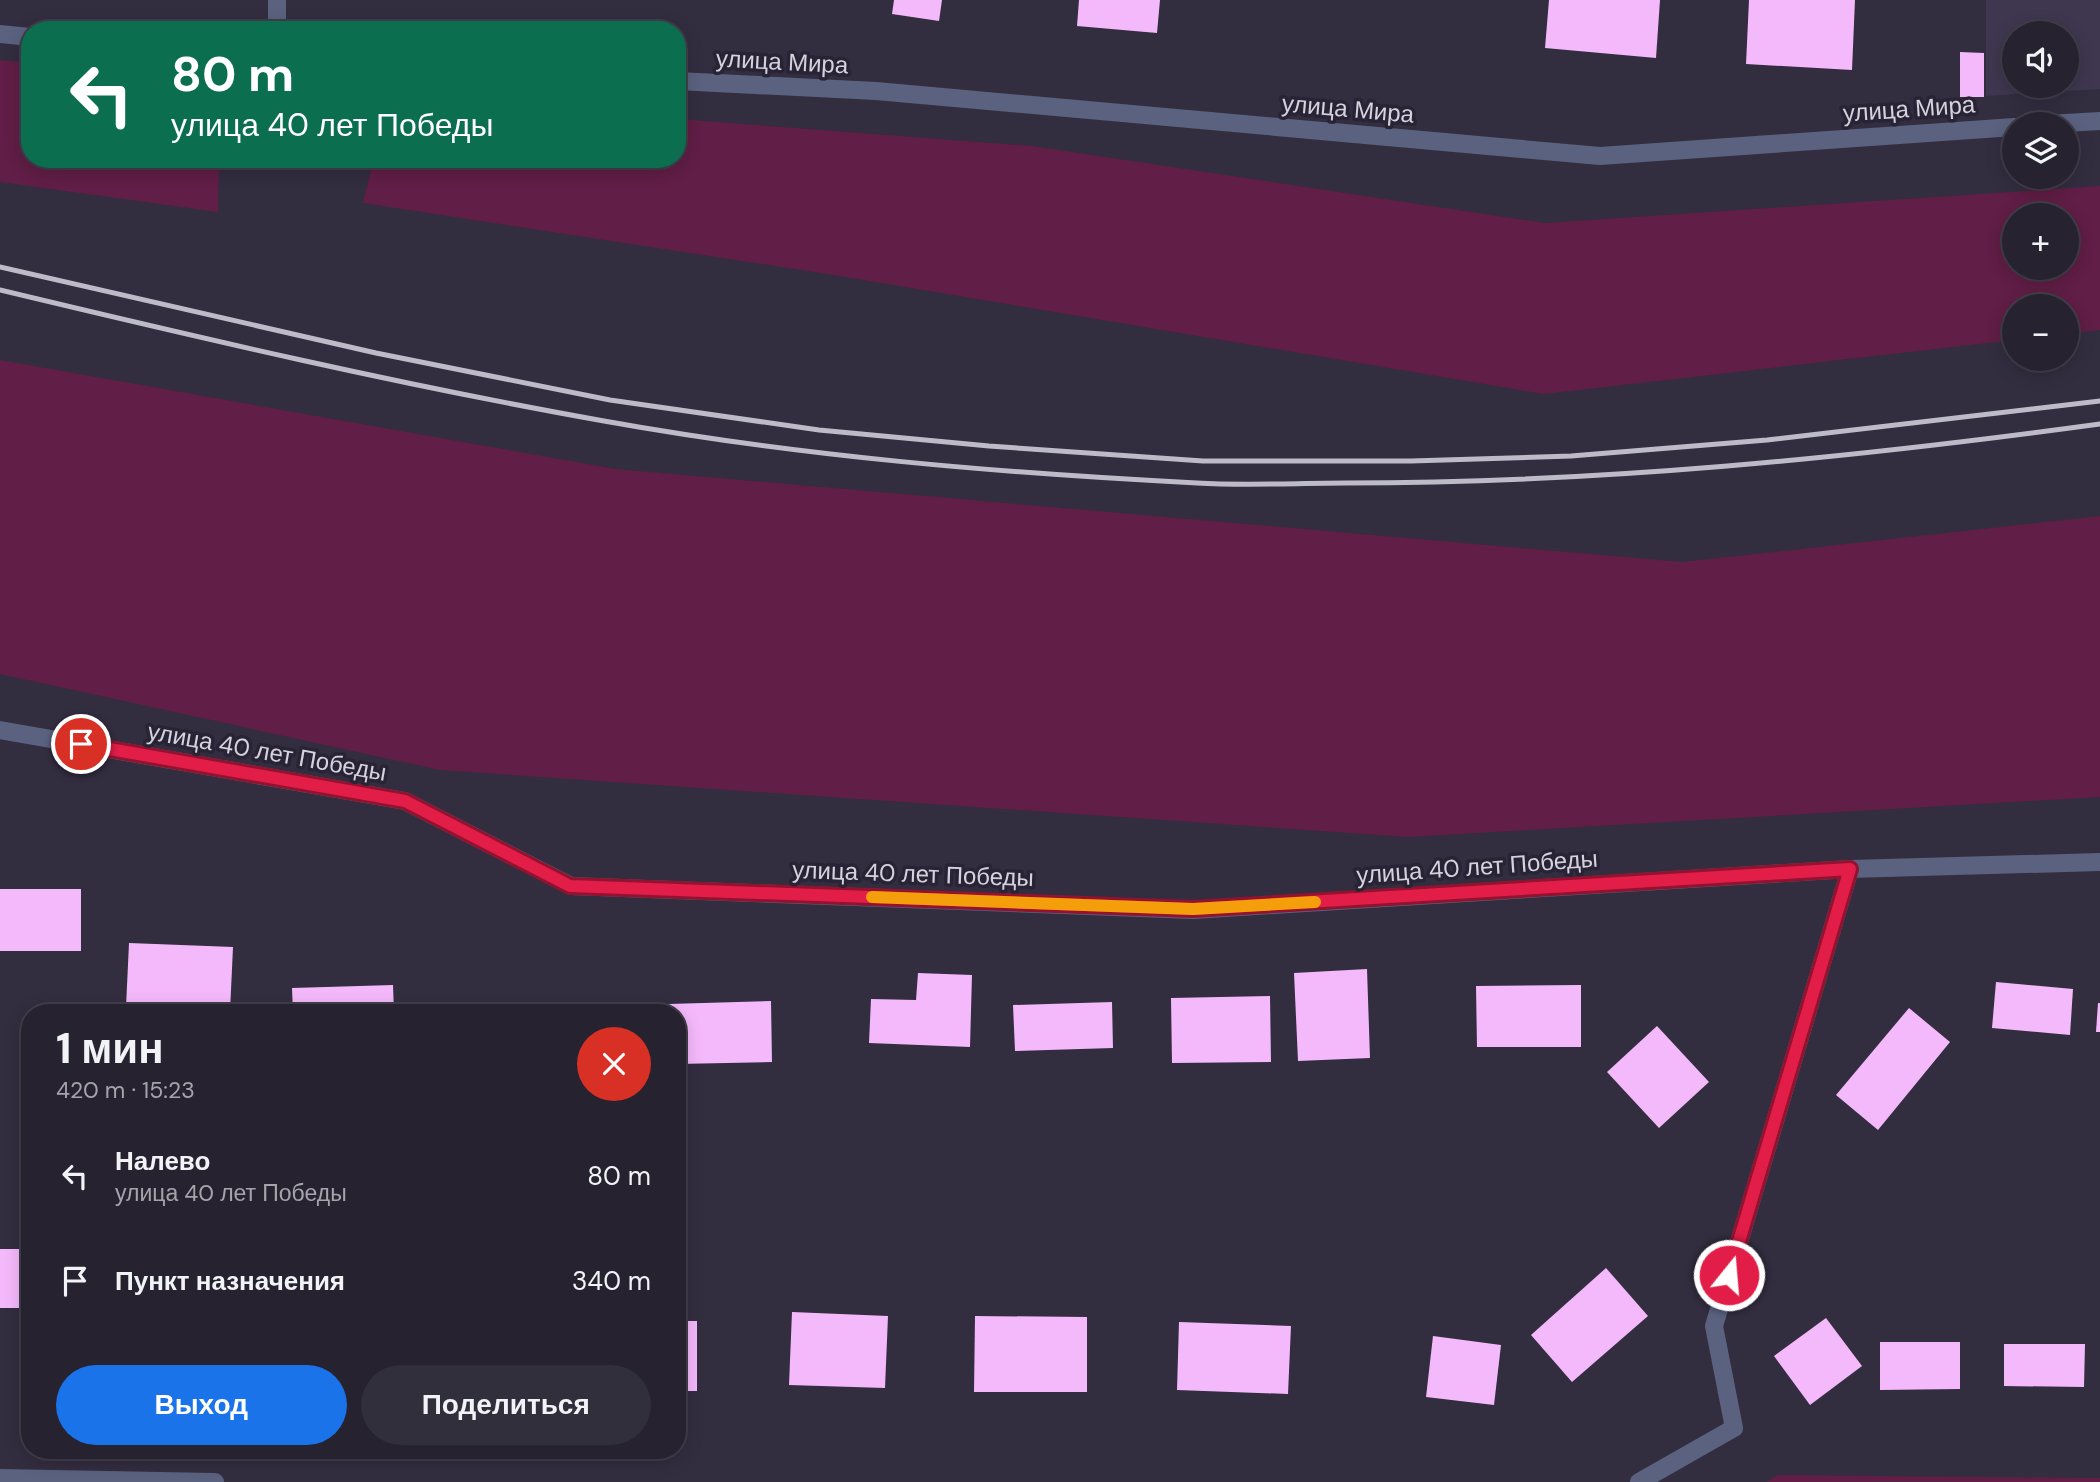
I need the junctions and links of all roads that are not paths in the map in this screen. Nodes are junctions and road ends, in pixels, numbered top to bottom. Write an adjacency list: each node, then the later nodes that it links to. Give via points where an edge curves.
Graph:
1 (277, 0): 2 (street)
2 (277, 21)
3 (0, 34): 4 (street)
4 (21, 36)
5 (686, 81): 8 (street, улица Мира, via 876,91 1600,156)
6 (2100, 121): 7 (street)
7 (2079, 122)
8 (2002, 128)
9 (0, 730): 11 (street, улица 40 лет Победы, via 405,801 570,886 1193,909)
10 (2100, 862): 11 (street, улица 40 лет Победы)
11 (1850, 869): 14 (street, via 1714,1326 1734,1428)
12 (0, 1478): 13 (street)
13 (215, 1482)
14 (1639, 1482)

